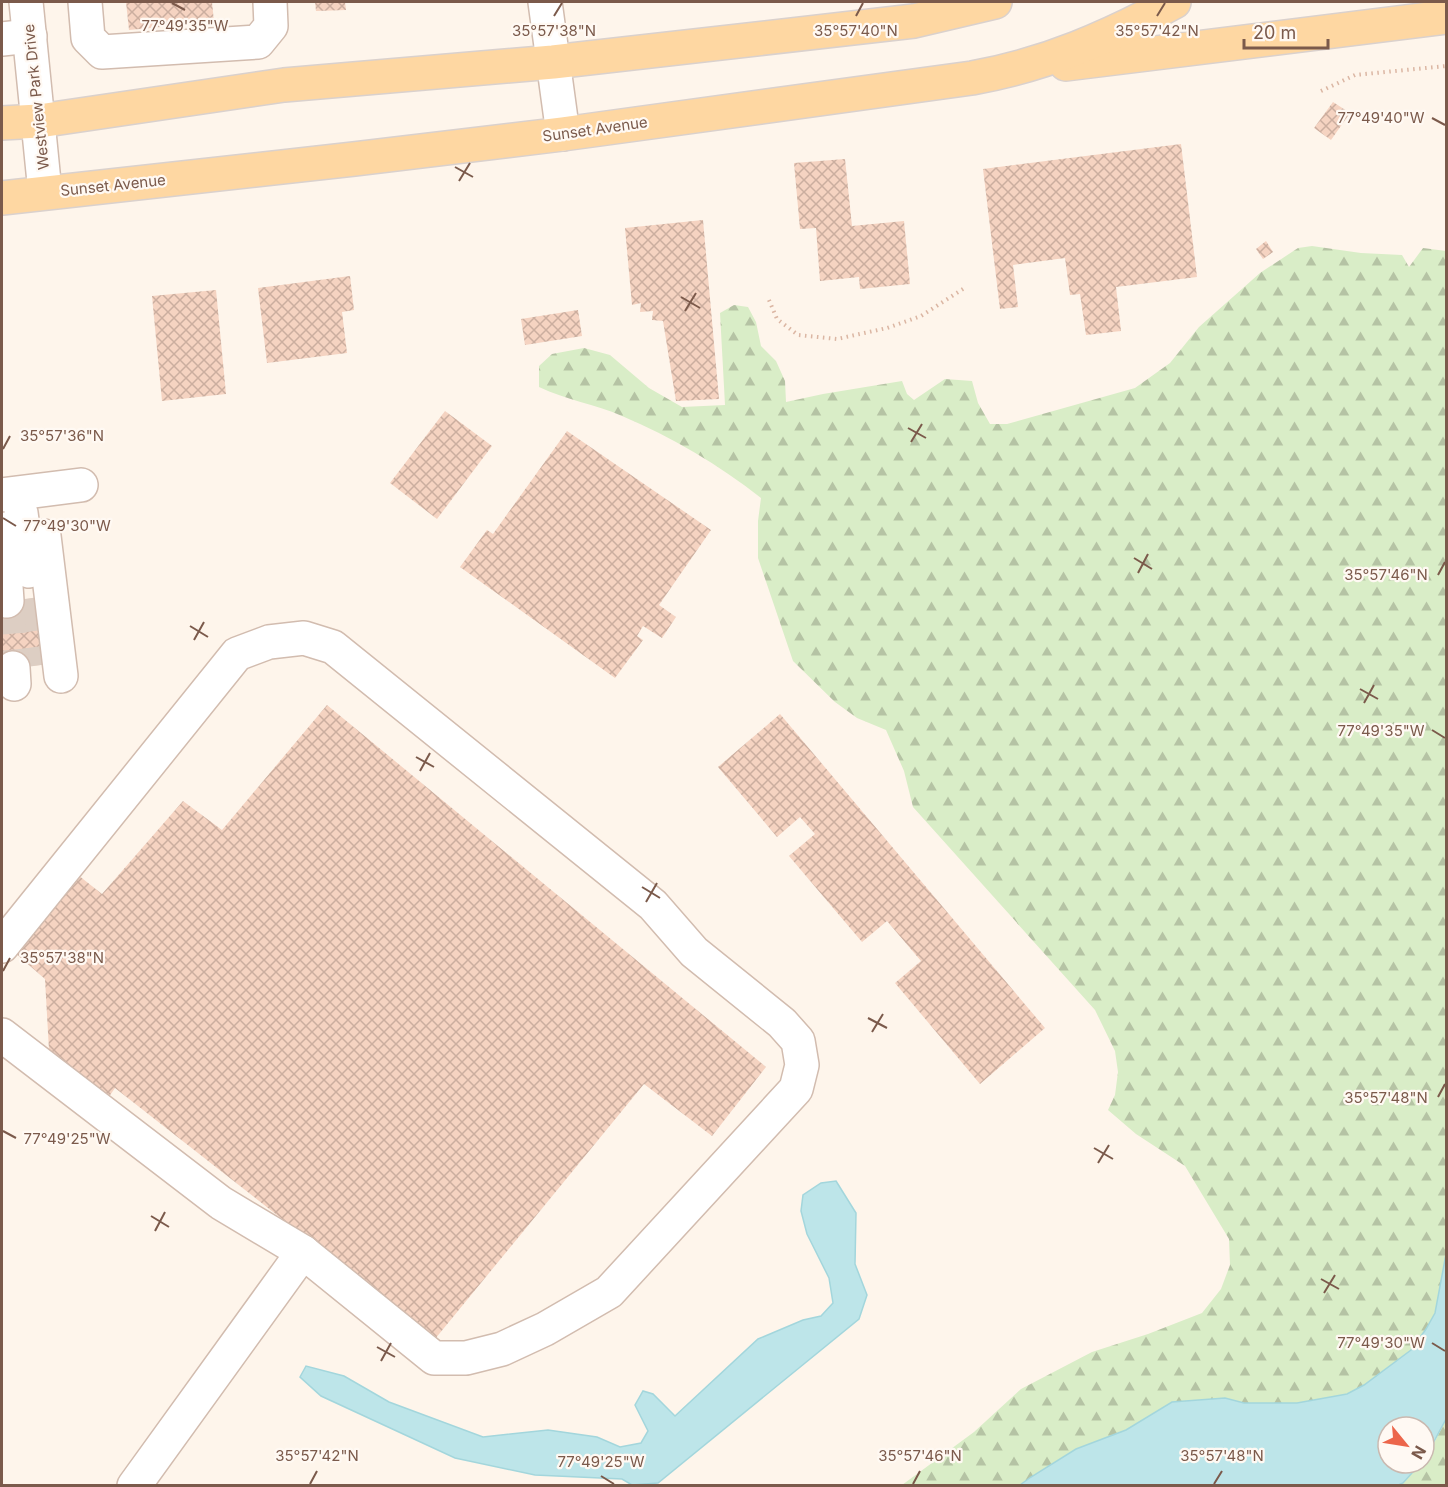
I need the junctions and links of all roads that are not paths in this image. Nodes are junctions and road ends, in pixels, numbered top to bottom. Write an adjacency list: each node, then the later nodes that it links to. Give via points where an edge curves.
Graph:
1 (26, 2): 8 (street, Westview Park Drive)
2 (85, 2): 6 (street, via 88,38 102,52 258,42 271,26)
3 (545, 2): 9 (street)
4 (995, 2): 9 (main road, via 914,21)
5 (1174, 2): 10 (main road, Sunset Avenue, via 1070,52)
6 (271, 6)
7 (1446, 17): 10 (main road)
8 (16, 37): 11 (street, Westview Park Drive)
9 (554, 62): 11 (main road, via 284,86); 13 (street)
10 (1011, 71): 13 (main road, Sunset Avenue)
11 (39, 121): 12 (main road); 14 (street, Westview Park Drive)
12 (2, 123)
13 (563, 134): 14 (main road, Sunset Avenue)
14 (45, 192): 15 (main road, Sunset Avenue)
15 (2, 198)
16 (81, 485): 17 (street)
17 (8, 512): 18 (street)
18 (20, 600)
19 (83, 647): 20 (street, via 72,630 62,554 44,536)
20 (34, 674)
21 (2, 946): 23 (street, via 237,654 269,642 304,638 333,647 653,905 694,952 782,1023 798,1041 802,1065 796,1089 609,1292 501,1349 466,1358 434,1358)
22 (2, 1035): 23 (street, via 220,1203)
23 (303, 1252): 24 (street)
24 (134, 1485)

